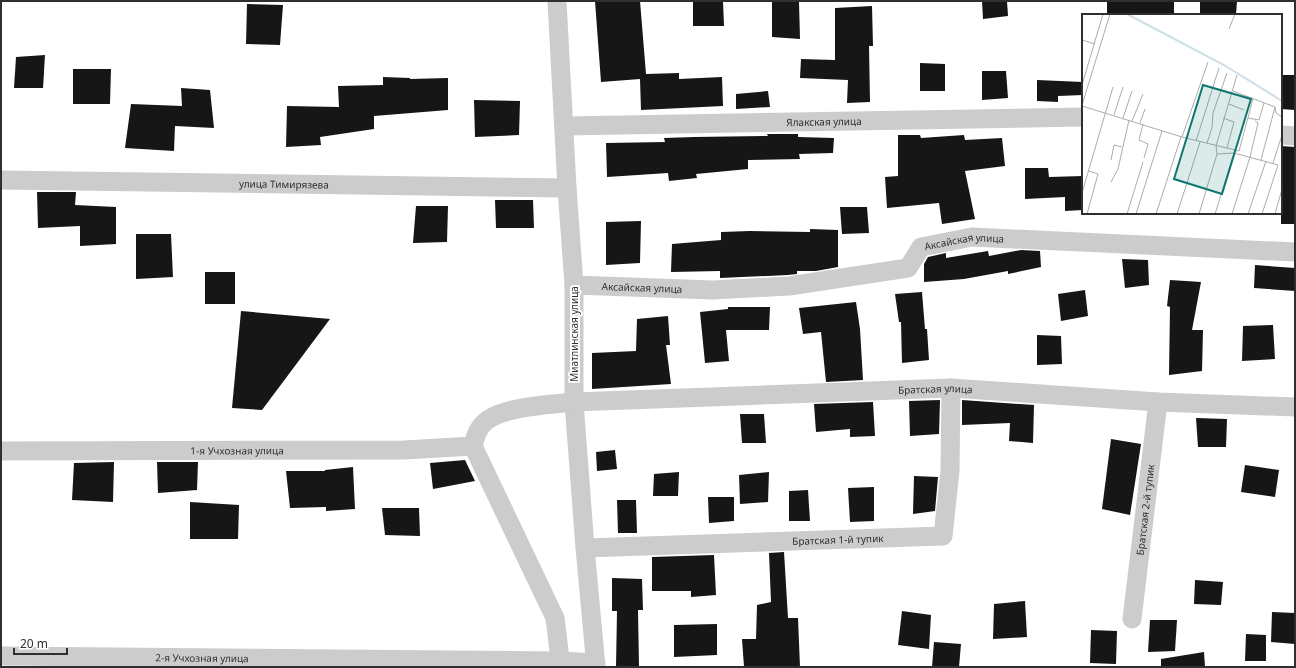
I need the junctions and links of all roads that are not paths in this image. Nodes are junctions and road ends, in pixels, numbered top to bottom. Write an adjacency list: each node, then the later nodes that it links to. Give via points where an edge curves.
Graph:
1 (557, 1): 3 (street, Миатлинская улица)
2 (1082, 117): 3 (street, Ялакская улица)
3 (565, 126): 7 (street, Миатлинская улица)
4 (1282, 135): 5 (street)
5 (1295, 136)
6 (1, 180): 7 (street, улица Тимирязева)
7 (567, 188): 9 (street, Миатлинская улица)
8 (1295, 252): 9 (street, Аксайская улица, via 972,237 921,247 908,268 789,286 713,290)
9 (574, 284): 11 (street, Миатлинская улица)
10 (951, 388): 11 (street, Братская улица); 12 (street, Братская улица); 16 (street, Братская 1-й тупик, via 950,471 943,536)
11 (574, 402): 14 (street, Братская улица, via 515,409 488,420 477,433); 16 (street, Миатлинская улица)
12 (1158, 402): 13 (street, Братская улица); 17 (street, Братская 2-й тупик)
13 (1295, 407)
14 (473, 446): 15 (street, 1-я Учхозная улица, via 404,450); 19 (street, via 555,618)
15 (1, 451)
16 (585, 548): 20 (street, Миатлинская улица)
17 (1132, 619)
18 (1, 656): 19 (street, 2-я Учхозная улица)
19 (561, 664): 20 (street, 2-я Учхозная улица)
20 (596, 665)

